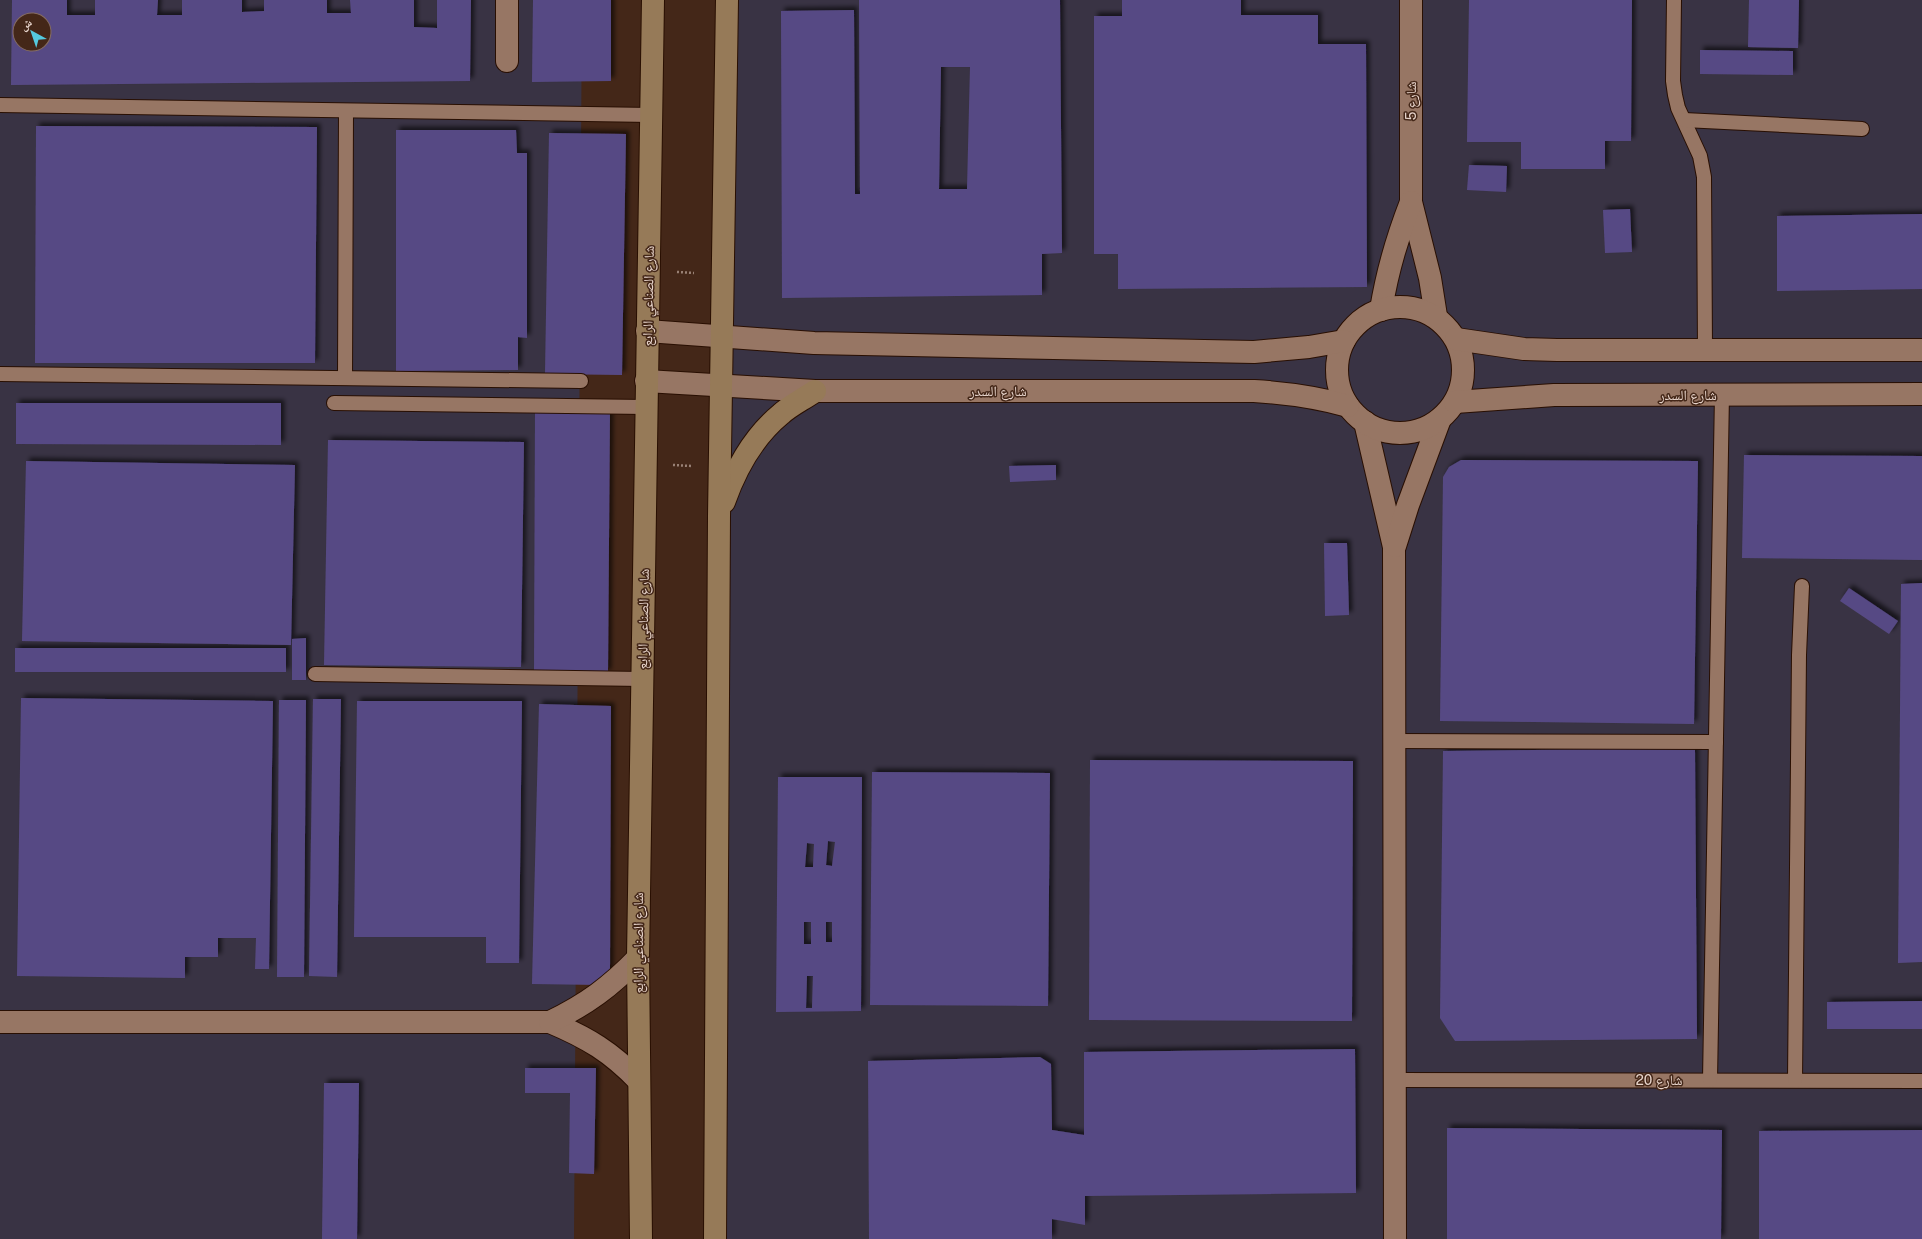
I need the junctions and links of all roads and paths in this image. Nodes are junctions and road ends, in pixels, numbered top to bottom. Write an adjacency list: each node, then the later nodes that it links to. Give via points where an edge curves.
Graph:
1 (506, 0): 6 (street)
2 (653, 0): 9 (main road, شارع الصناعي الرابع)
3 (727, 0): 14 (main road)
4 (1411, 0): 12 (street, شارع 5)
5 (1674, 0): 10 (lane, via 1673,81 1678,108)
6 (507, 61)
7 (0, 105): 8 (lane)
8 (346, 111): 9 (lane); 24 (lane)
9 (651, 115): 13 (main road, شارع الصناعي الرابع)
10 (1684, 120): 11 (lane); 21 (lane, via 1700,156 1704,177)
11 (1862, 129)
12 (1411, 202): 15 (street, شارع 5, via 1389,266); 16 (street, شارع 5)
13 (648, 271): 14 (path); 17 (main road, شارع الصناعي الرابع)
14 (723, 275): 18 (main road)
15 (1381, 310): 16 (street, via 1399,306 1418,309); 20 (street, via 1359,322)
16 (1436, 316): 19 (street)
17 (647, 331): 18 (street); 25 (main road, شارع الصناعي الرابع)
18 (722, 337): 20 (street, via 814,343 1254,352); 27 (main road)
19 (1456, 339): 21 (street, via 1530,349); 31 (street, via 1463,359 1463,381)
20 (1344, 341): 33 (street, via 1338,358 1337,374 1340,391)
21 (1705, 349): 22 (street)
22 (1922, 350)
23 (0, 374): 24 (lane)
24 (346, 378): 26 (lane)
25 (646, 381): 27 (street, شارع السدر); 34 (main road, شارع الصناعي الرابع)
26 (581, 382)
27 (721, 386): 28 (street, شارع السدر); 38 (main road)
28 (815, 391): 33 (street, شارع السدر, via 1254,391 1321,398); 39 (main road, via 781,414 753,443 732,477)
29 (1722, 394): 30 (street, شارع السدر); 31 (street, شارع السدر, via 1554,396); 45 (lane)
30 (1922, 394)
31 (1455, 402): 35 (street)
32 (334, 403): 34 (lane)
33 (1348, 406): 36 (street)
34 (646, 407): 37 (main road, شارع الصناعي الرابع)
35 (1440, 419): 36 (street, via 1416,431 1389,432); 40 (street)
36 (1365, 422): 40 (street)
37 (645, 464): 38 (path); 43 (main road, شارع الصناعي الرابع)
38 (719, 467): 39 (main road)
39 (719, 516): 55 (main road)
40 (1394, 547): 44 (street)
41 (1802, 586): 51 (lane, via 1799,655)
42 (315, 674): 43 (lane)
43 (642, 679): 46 (main road, شارع الصناعي الرابع)
44 (1395, 741): 45 (lane); 49 (street)
45 (1716, 742): 50 (lane)
46 (638, 958): 48 (street, via 598,995); 52 (main road, شارع الصناعي الرابع)
47 (0, 1022): 48 (street)
48 (550, 1022): 52 (street, via 575,1032 599,1046)
49 (1396, 1080): 50 (lane, شارع 20); 56 (street)
50 (1710, 1080): 51 (lane, شارع 20)
51 (1795, 1080): 53 (lane, شارع 20)
52 (639, 1081): 54 (main road, شارع الصناعي الرابع)
53 (1922, 1081)
54 (641, 1239)
55 (715, 1239)
56 (1395, 1239)

